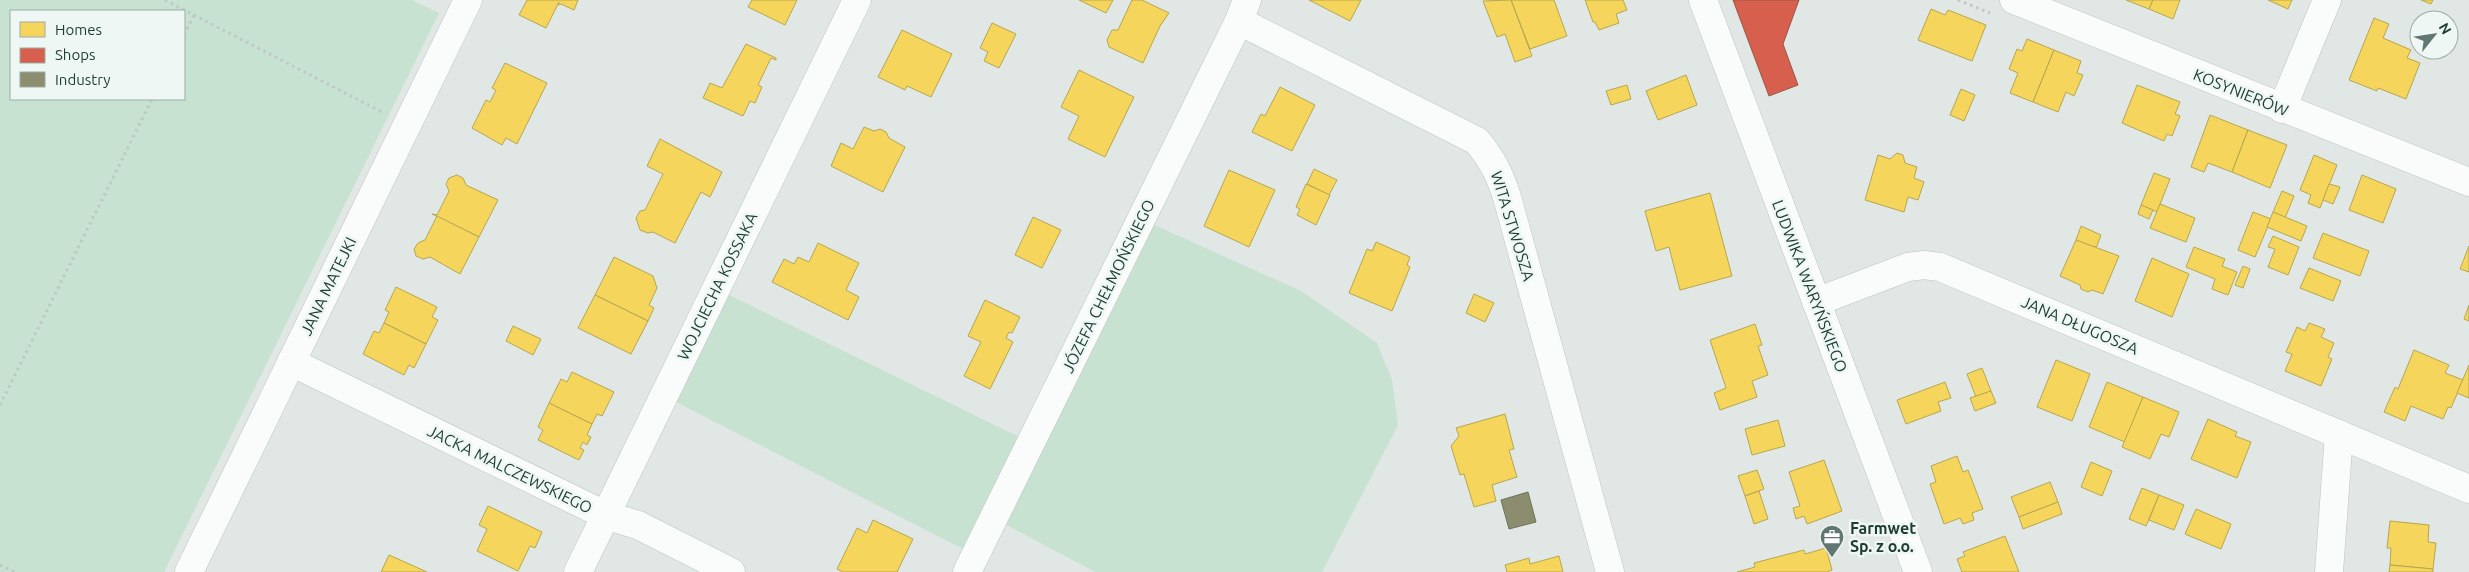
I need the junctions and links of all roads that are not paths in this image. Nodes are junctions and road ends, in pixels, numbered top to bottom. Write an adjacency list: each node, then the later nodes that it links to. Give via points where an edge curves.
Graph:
1 (468, 0): 10 (street, JANA MATEJKI)
2 (857, 0): 13 (street, WOJCIECHA KOSSAKA)
3 (1703, 0): 9 (street, LUDWIKA WARYŃSKIEGO)
4 (2014, 0): 7 (street, KOSYNIERÓW)
5 (2327, 0): 7 (street)
6 (1243, 10): 17 (street, JÓZEFA CHEŁMOŃSKIEGO); 18 (street, WITA STWOSZA, via 1476,141 1490,157 1507,197)
7 (2282, 109): 8 (street, KOSYNIERÓW)
8 (2469, 182)
9 (1816, 302): 11 (street, JANA DŁUGOSZA, via 1908,267 1940,267); 19 (street, LUDWIKA WARYŃSKIEGO)
10 (291, 362): 13 (street, JACKA MALCZEWSKIEGO); 14 (street, JANA MATEJKI)
11 (2339, 434): 12 (street, JANA DŁUGOSZA); 20 (street)
12 (2469, 489)
13 (605, 515): 15 (street, WOJCIECHA KOSSAKA); 16 (street, JACKA MALCZEWSKIEGO, via 638,525)
14 (189, 572)
15 (578, 572)
16 (731, 572)
17 (967, 572)
18 (1610, 572)
19 (1918, 572)
20 (2329, 572)

